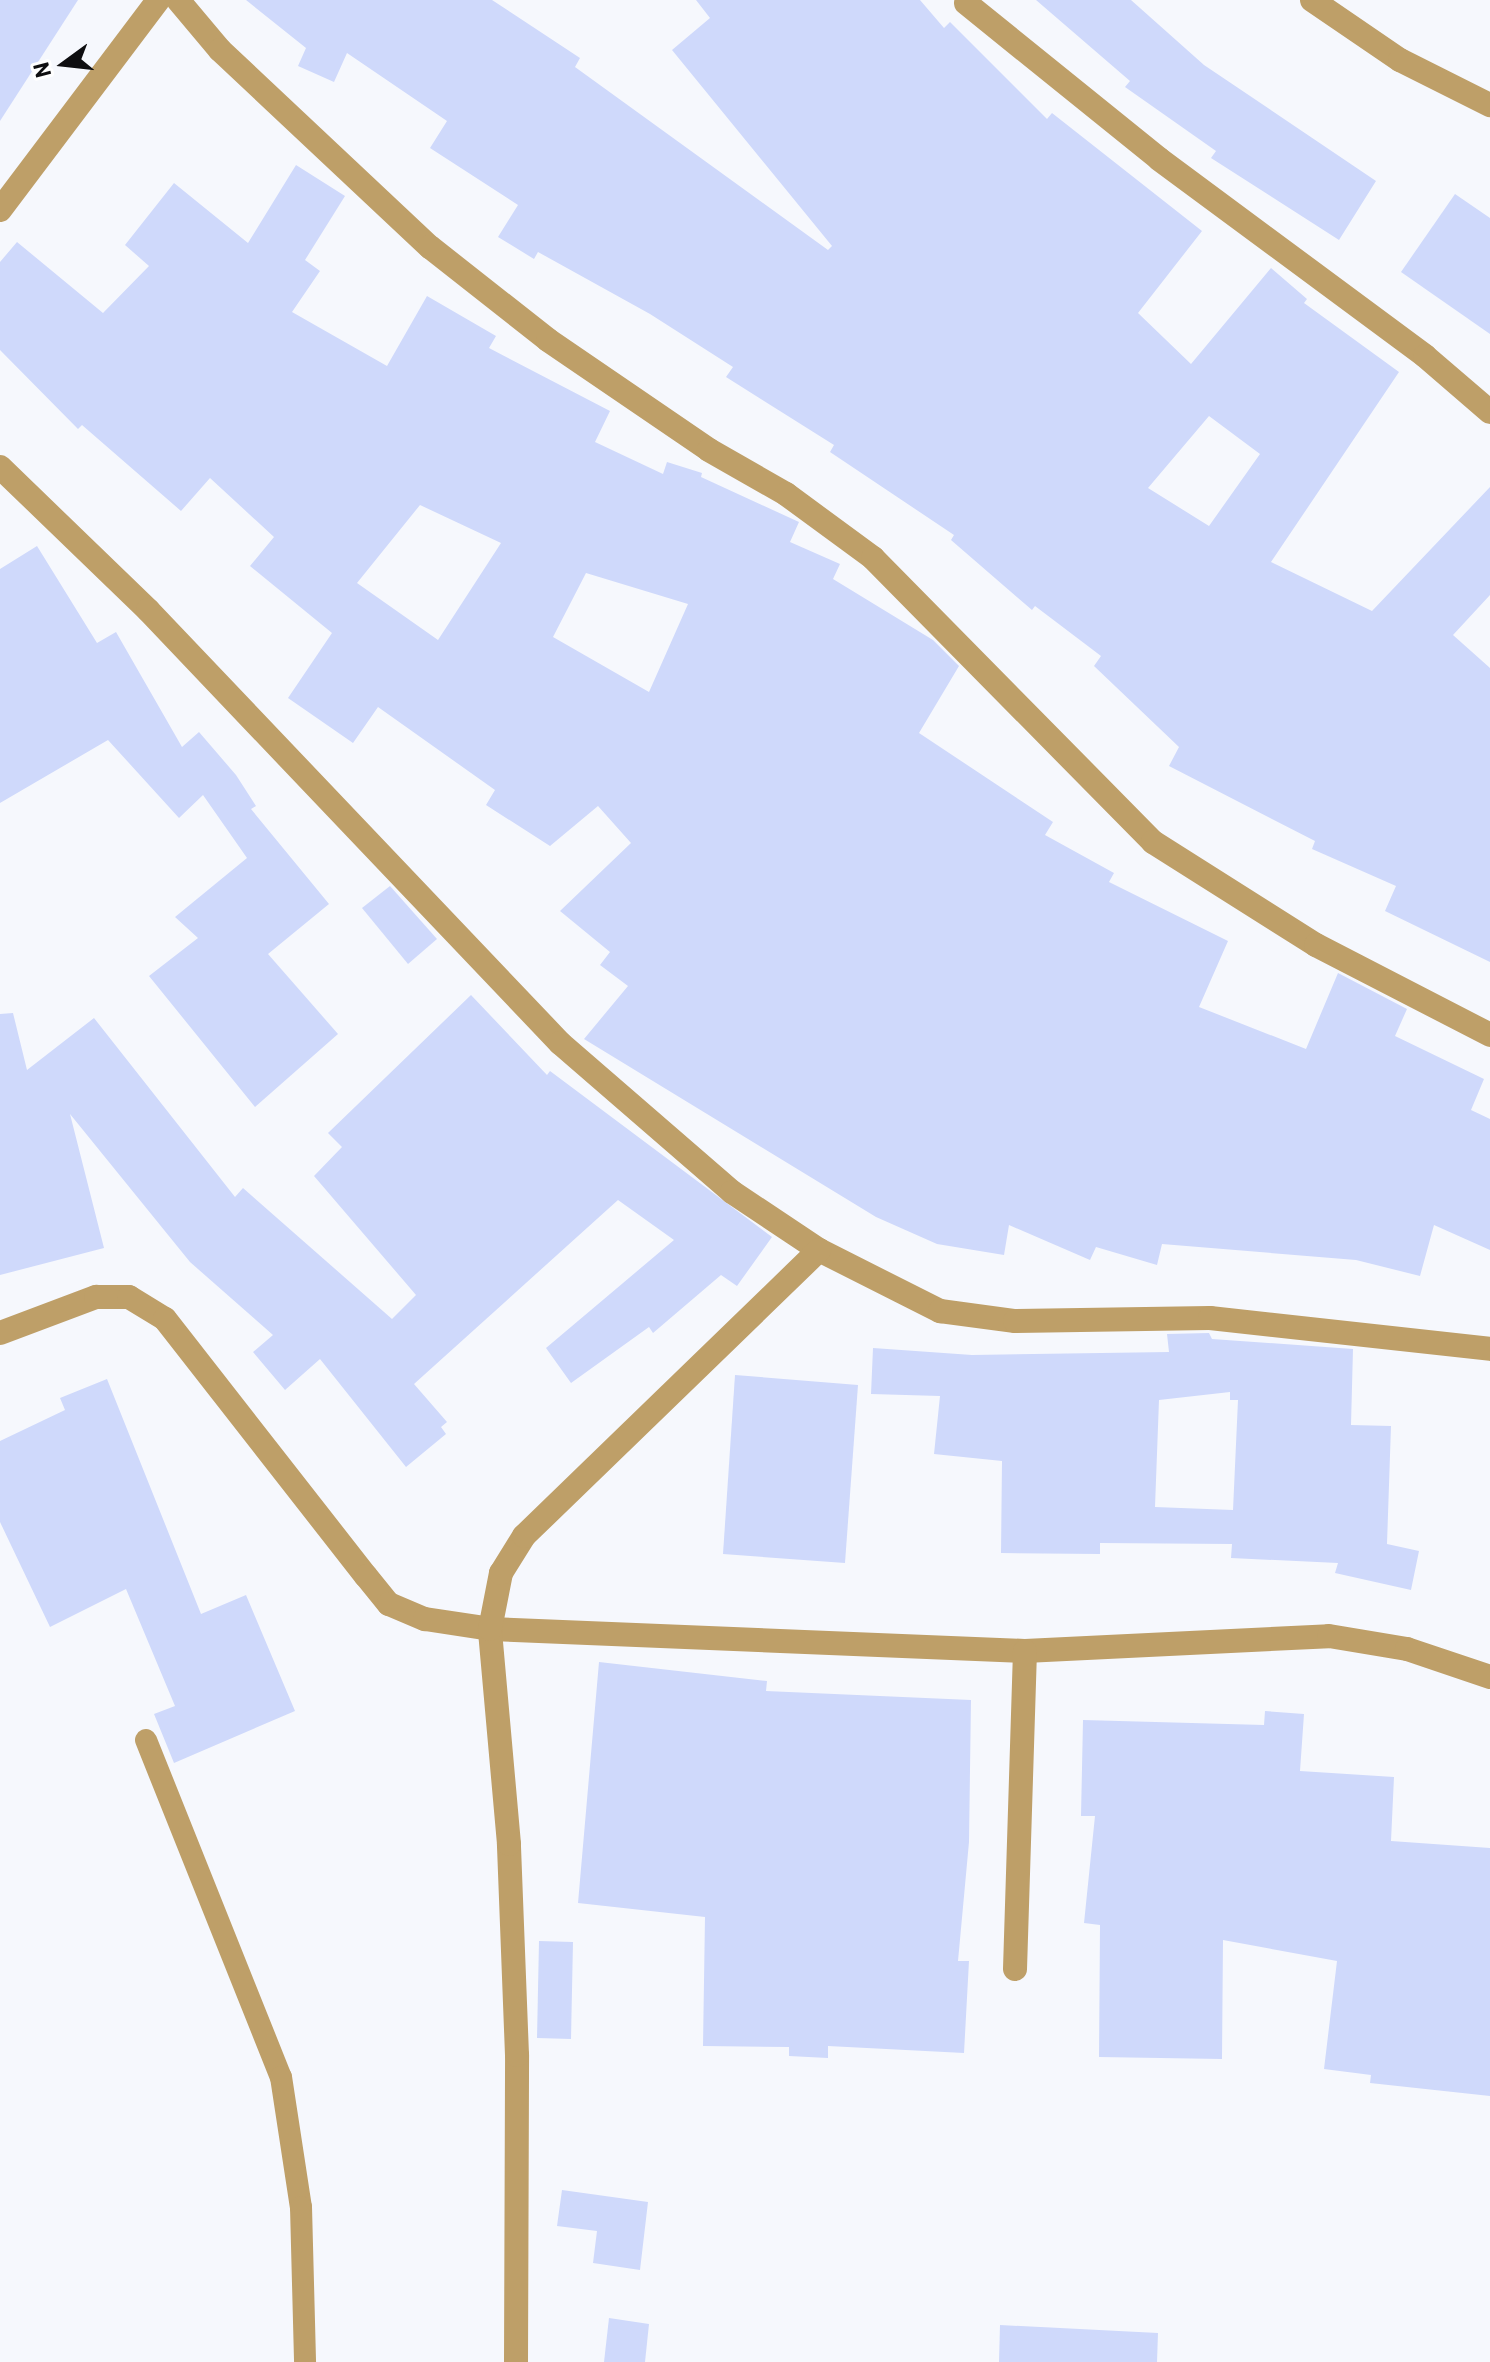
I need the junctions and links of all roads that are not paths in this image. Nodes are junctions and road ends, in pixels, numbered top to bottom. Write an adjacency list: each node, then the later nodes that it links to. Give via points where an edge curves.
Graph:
1 (158, 0): 6 (street)
2 (178, 0): 9 (street, via 220,50 430,247 548,340 709,450 786,494 873,558 1153,842 1316,945)
3 (1312, 0): 5 (street, via 1400,60)
4 (966, 3): 7 (street, via 1159,159 1425,356)
5 (1490, 105)
6 (0, 210)
7 (1490, 412)
8 (0, 467): 10 (street, via 148,610 560,1043 732,1192)
9 (1490, 1035)
10 (819, 1250): 12 (street, via 940,1311 1015,1321 1210,1318); 13 (street, via 524,1536 501,1573)
11 (0, 1333): 13 (street, via 96,1297 129,1297 165,1319 389,1604 425,1619)
12 (1490, 1349)
13 (490, 1629): 14 (street); 19 (street, via 509,1844 517,2055)
14 (1025, 1651): 15 (street, via 1329,1636 1407,1649); 17 (street)
15 (1490, 1677)
16 (146, 1740): 18 (lane, via 281,2077 301,2207)
17 (1015, 1969)
18 (305, 2362)
19 (516, 2362)

